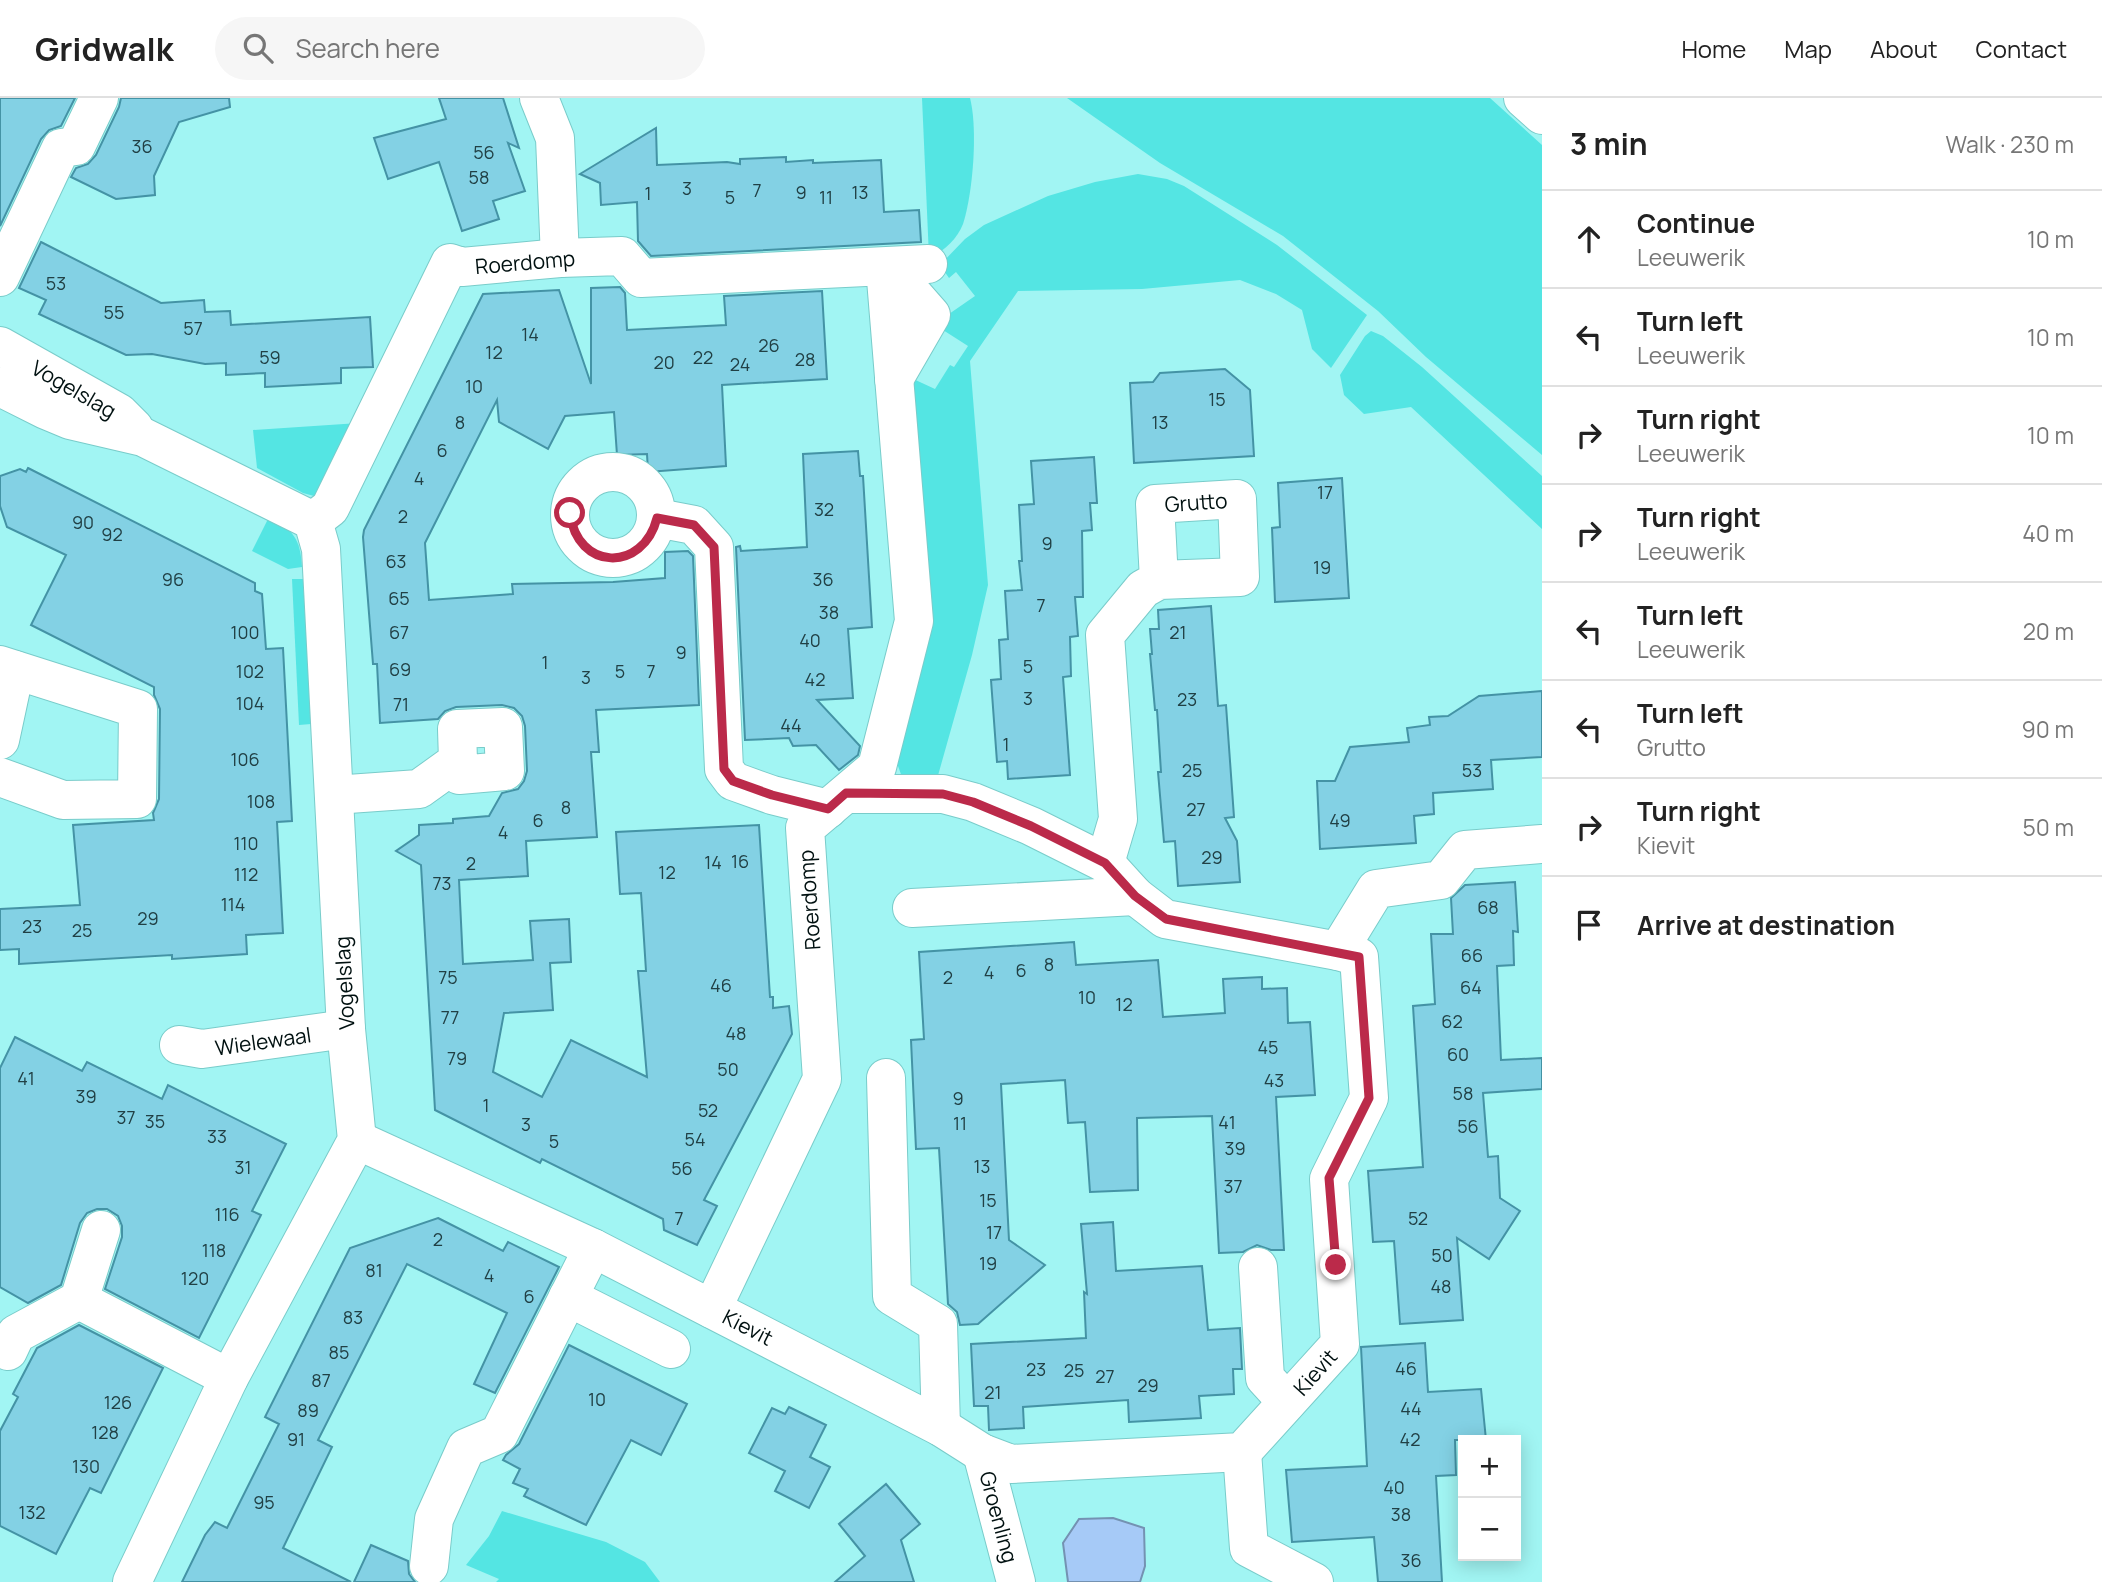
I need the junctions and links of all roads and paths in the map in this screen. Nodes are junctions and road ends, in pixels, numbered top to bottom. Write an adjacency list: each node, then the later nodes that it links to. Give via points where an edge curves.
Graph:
1 (99, 98): 8 (street, via 76,146 61,148)
2 (539, 98): 5 (street, via 555,138)
3 (1523, 98): 4 (street)
4 (1542, 115)
5 (561, 258): 7 (street, Roerdomp, via 622,256 641,278); 13 (street, Roerdomp, via 462,267 450,263 330,508)
6 (928, 264): 7 (street, Roerdomp)
7 (887, 267): 20 (street, Roerdomp, via 914,621 877,767)
8 (0, 277)
9 (0, 346): 11 (street, Vogelslag, via 119,413)
10 (0, 387): 11 (street, Vogelslag, via 70,420)
11 (143, 437): 13 (street, Vogelslag)
12 (657, 518): 20 (street, via 694,525 714,547 724,769 733,781 772,795)
13 (313, 521): 19 (street, Vogelslag, via 321,549)
14 (1158, 580): 22 (street, via 1143,589 1105,635 1118,819)
15 (8, 668): 16 (street); 18 (street, via 138,709 137,799 63,800)
16 (0, 740)
17 (458, 761): 19 (street, via 419,789)
18 (0, 776)
19 (334, 795): 26 (street, Vogelslag)
20 (837, 801): 22 (street, via 943,794 1031,826); 35 (street, Roerdomp, via 805,828 822,1079)
21 (1542, 844): 25 (street, via 1465,850 1441,880 1376,889)
22 (1105, 863): 23 (street)
23 (1135, 896): 24 (street); 25 (street, via 1166,919)
24 (912, 908)
25 (1338, 951): 39 (street, Kievit, via 1359,957 1369,1098 1329,1178 1340,1344)
26 (346, 1029): 27 (street, Wielewaal, via 202,1049); 29 (street, Vogelslag)
27 (179, 1045)
28 (886, 1078): 40 (street, via 892,1296 938,1324)
29 (356, 1140): 31 (street, Kievit); 38 (street)
30 (101, 1230): 34 (street)
31 (593, 1248): 33 (street); 35 (street, Kievit)
32 (1258, 1267): 39 (street, Kievit, via 1265,1378)
33 (568, 1297): 37 (street); 43 (street, via 499,1434 466,1448 434,1519)
34 (79, 1300): 36 (street, via 16,1334 8,1351); 38 (street)
35 (712, 1309): 40 (street, Kievit)
36 (0, 1346)
37 (671, 1349)
38 (229, 1378): 44 (street)
39 (1287, 1402): 41 (street, Kievit)
40 (941, 1427): 42 (street, Kievit)
41 (1242, 1452): 42 (street, Kievit, via 1031,1464 1011,1464); 46 (street, via 1248,1548)
42 (982, 1453): 45 (street, Groenling)
43 (429, 1566)
44 (132, 1582)
45 (1016, 1582)
46 (1314, 1582)

